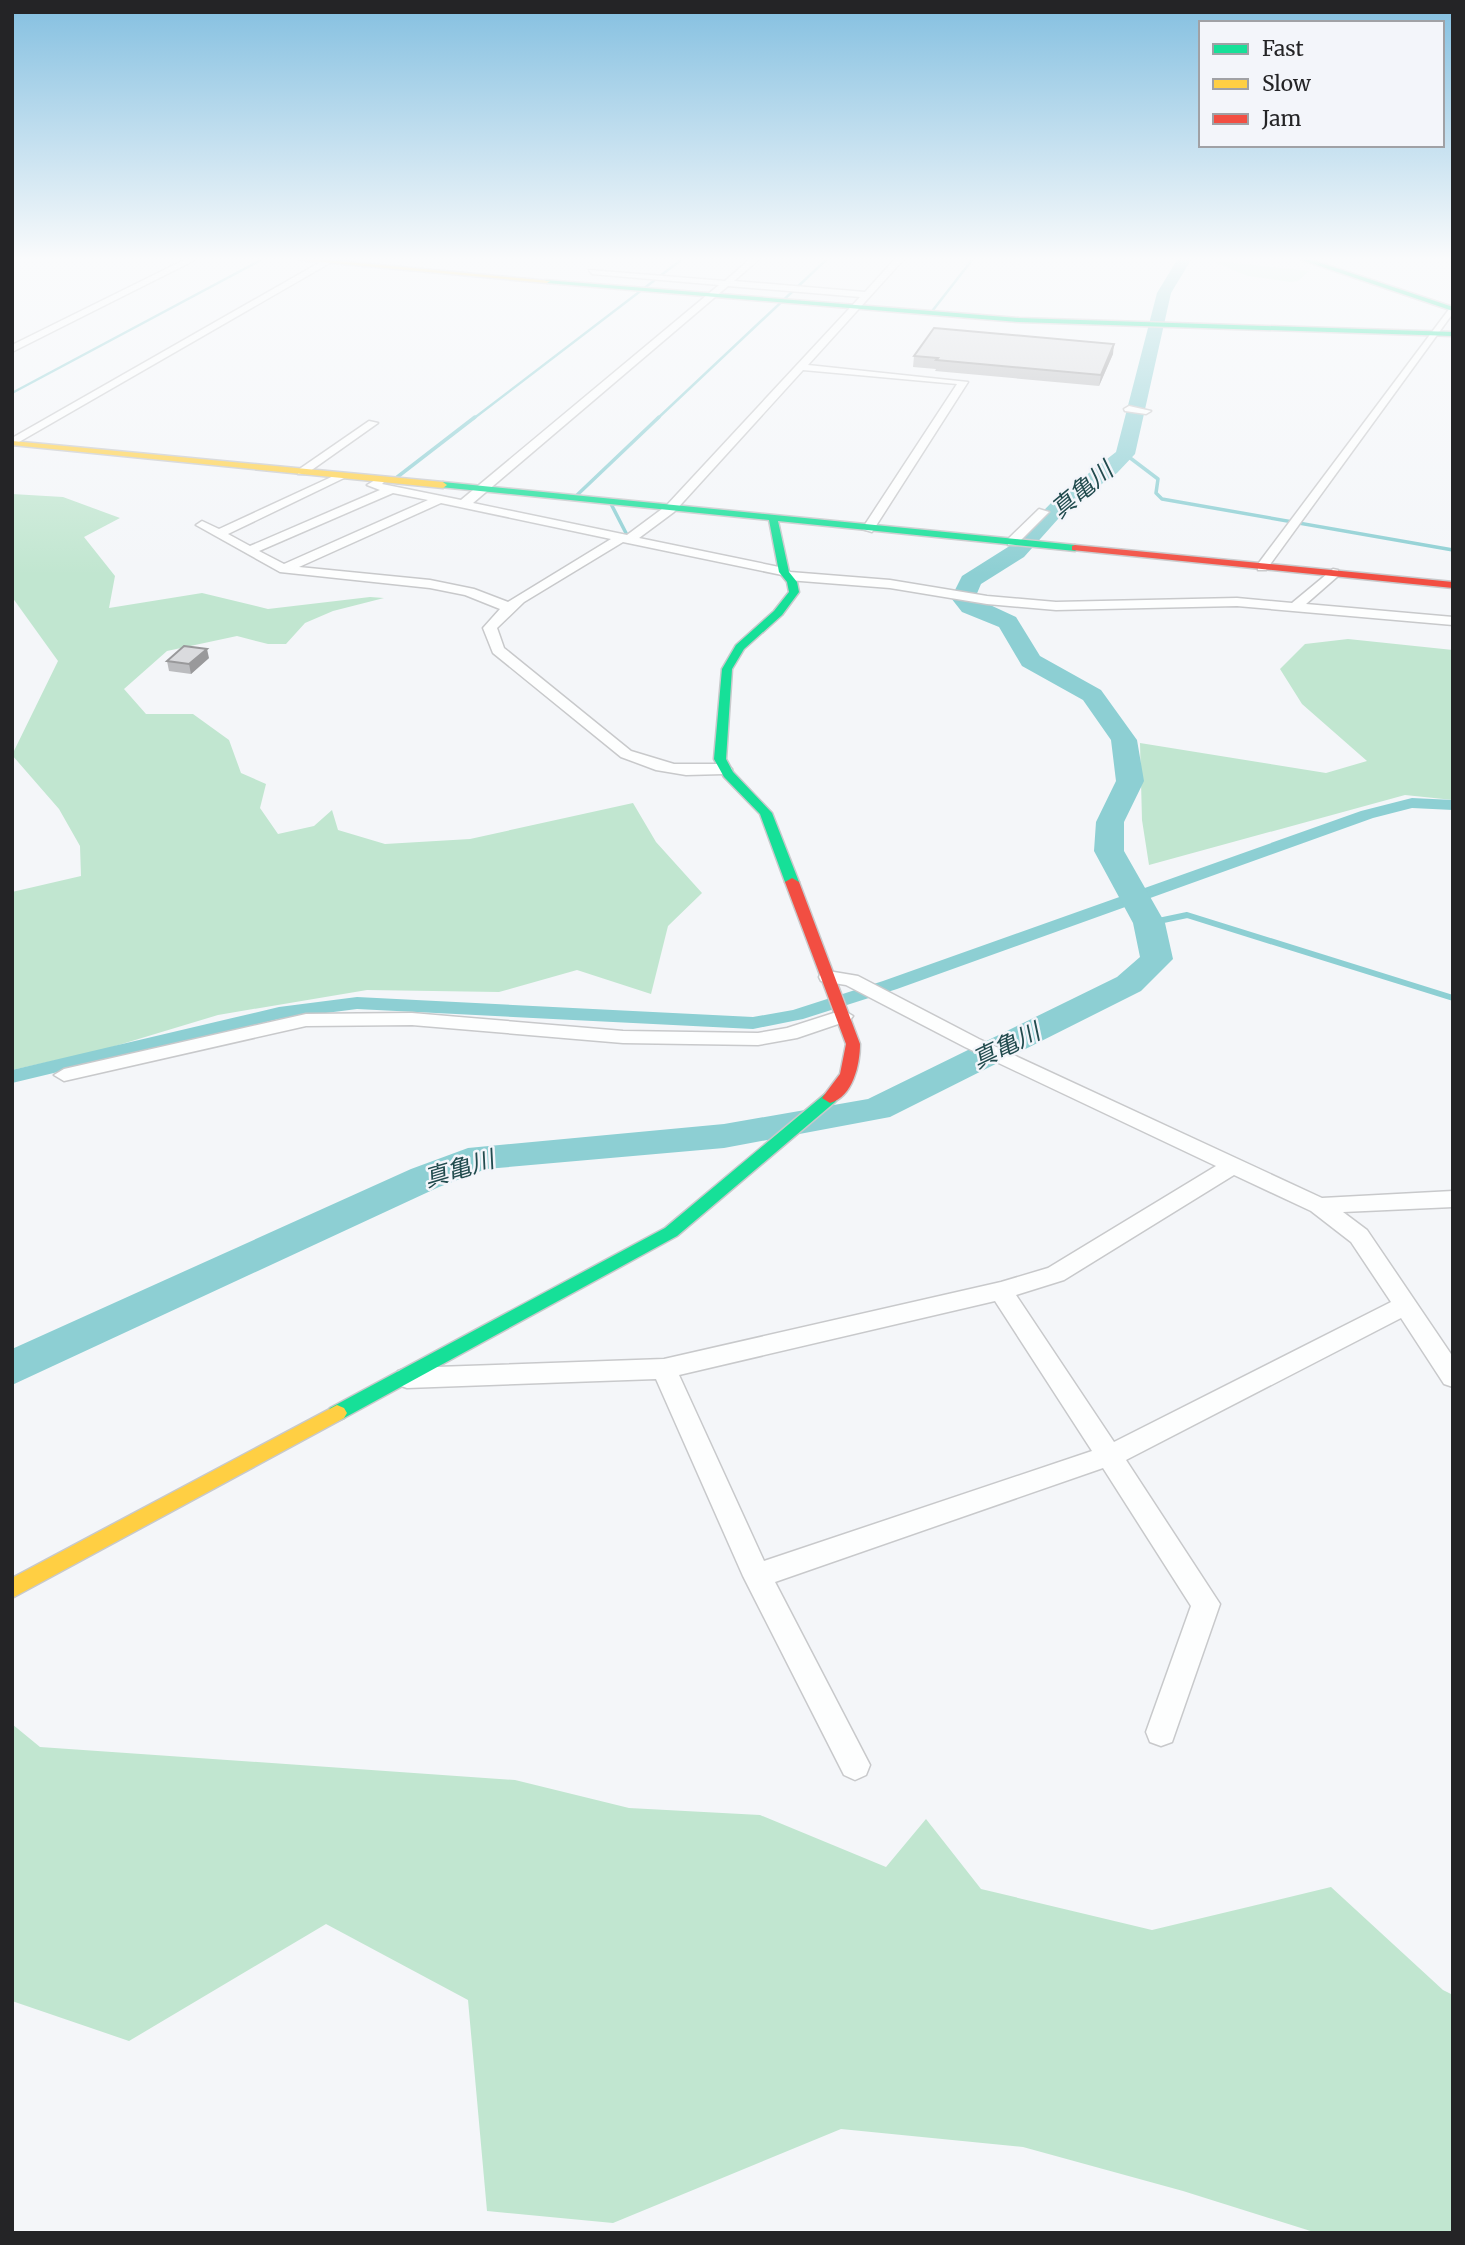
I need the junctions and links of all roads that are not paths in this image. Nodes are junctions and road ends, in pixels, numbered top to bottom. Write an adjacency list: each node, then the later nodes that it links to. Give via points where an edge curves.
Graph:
1 (148, 365): 9 (street)
2 (630, 365): 13 (street)
3 (803, 365): 5 (street)
4 (1410, 365): 25 (street)
5 (801, 367): 16 (street); 20 (street, via 963,382)
6 (1129, 409): 7 (street)
7 (1146, 411)
8 (373, 423): 10 (street)
9 (12, 443): 10 (main road)
10 (302, 472): 11 (main road)
11 (340, 476): 12 (main road); 21 (street)
12 (386, 485): 13 (main road); 14 (street); 24 (street)
13 (482, 490): 15 (street); 16 (main road)
14 (440, 499): 15 (street); 26 (street)
15 (464, 504): 22 (street)
16 (670, 509): 18 (main road); 22 (street)
17 (1043, 512): 23 (street)
18 (773, 520): 20 (main road); 28 (main road)
19 (202, 525): 21 (street)
20 (868, 529): 23 (main road)
21 (219, 534): 24 (street)
22 (626, 538): 28 (street); 30 (street, via 556,574)
23 (1012, 542): 25 (main road)
24 (249, 551): 26 (street)
25 (1262, 567): 27 (main road)
26 (284, 569): 30 (street, via 430,584)
27 (1333, 573): 29 (main road); 31 (street)
28 (786, 574): 31 (street, via 1056,606 1237,602); 33 (main road, via 794,592 786,607 740,643 727,668 720,759)
29 (1453, 585)
30 (508, 607): 33 (street, via 490,628 498,650 626,754 677,770)
31 (1296, 607): 32 (street)
32 (1453, 621)
33 (724, 769): 34 (main road, via 766,813)
34 (828, 977): 35 (main road); 37 (street, via 851,981)
35 (843, 1017): 36 (street, via 758,1039 623,1037 412,1019 306,1020); 44 (main road, via 854,1038 854,1059 842,1088 789,1135 671,1232)
36 (64, 1075)
37 (1234, 1165): 39 (street); 40 (street, via 1056,1274)
38 (1453, 1199): 39 (street)
39 (1319, 1206): 41 (street, via 1359,1236)
40 (1001, 1291): 42 (street); 45 (street)
41 (1406, 1305): 43 (street); 45 (street)
42 (664, 1369): 44 (street); 46 (street)
43 (1453, 1377)
44 (407, 1378): 47 (main road)
45 (1111, 1455): 46 (street); 48 (street, via 1206,1604)
46 (757, 1576): 49 (street)
47 (12, 1589)
48 (1161, 1732)
49 (855, 1765)

